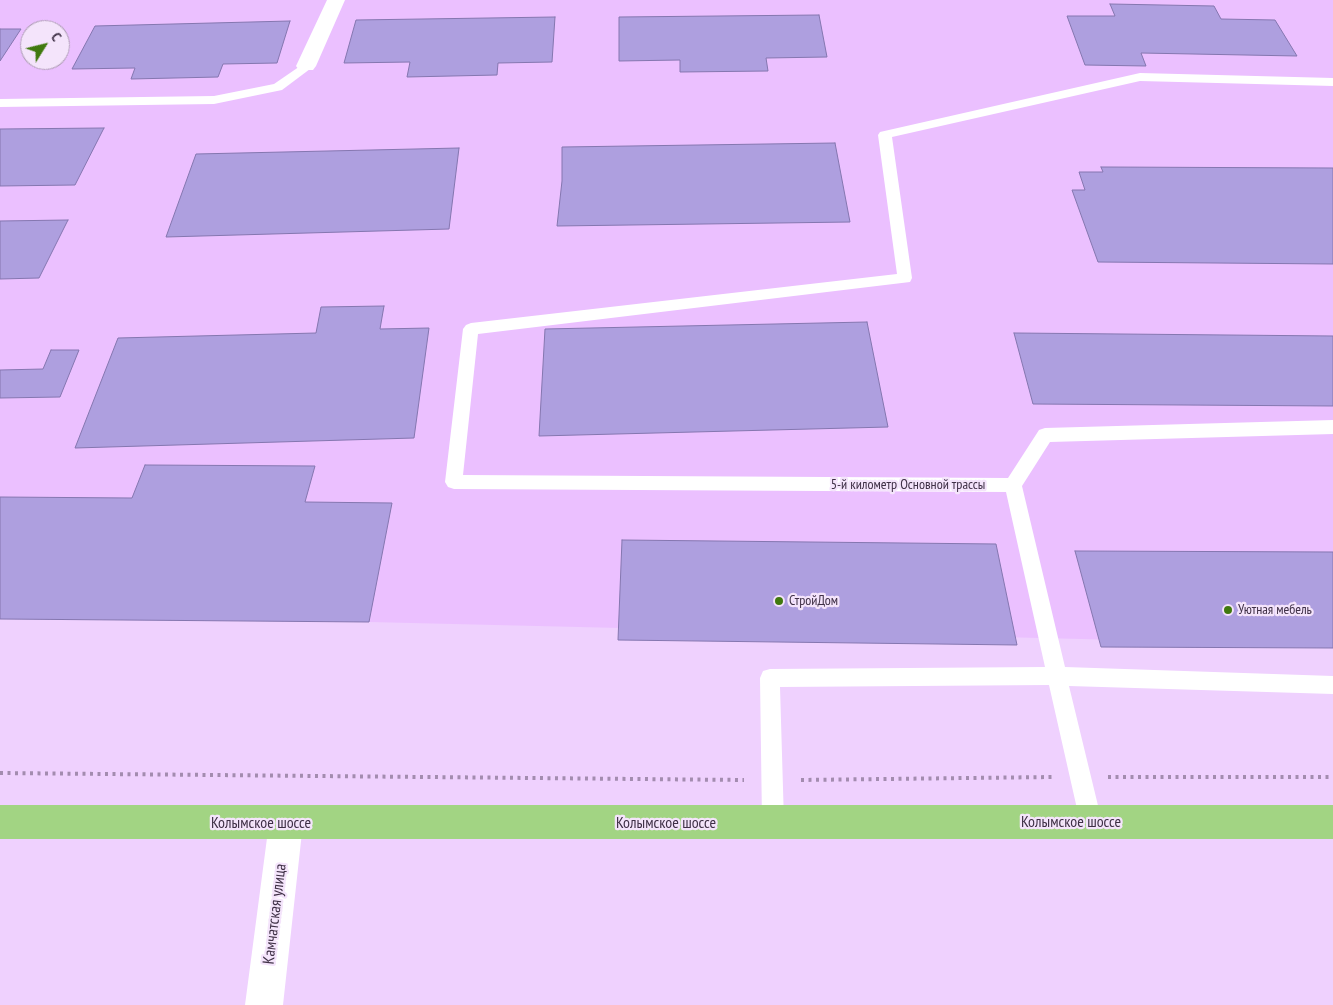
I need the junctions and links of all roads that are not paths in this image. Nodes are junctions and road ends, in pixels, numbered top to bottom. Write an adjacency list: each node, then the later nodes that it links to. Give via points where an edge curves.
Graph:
1 (336, 0): 2 (street)
2 (306, 66): 4 (lane, via 278,87 214,100)
3 (1333, 82): 6 (lane, 5-й километр Основной трассы, via 1140,77 885,135 905,278 471,329 454,482)
4 (0, 103)
5 (1333, 427): 6 (lane, via 1046,435)
6 (1013, 485): 7 (lane)
7 (1057, 676): 8 (lane); 10 (lane, via 770,678); 11 (lane)
8 (1333, 685)
9 (0, 822): 13 (highway, Колымское шоссе)
10 (774, 822): 11 (highway, Колымское шоссе); 13 (highway, Колымское шоссе)
11 (1090, 822): 12 (highway, Колымское шоссе)
12 (1333, 822)
13 (286, 823): 14 (street, Камчатская улица)
14 (264, 1005)

